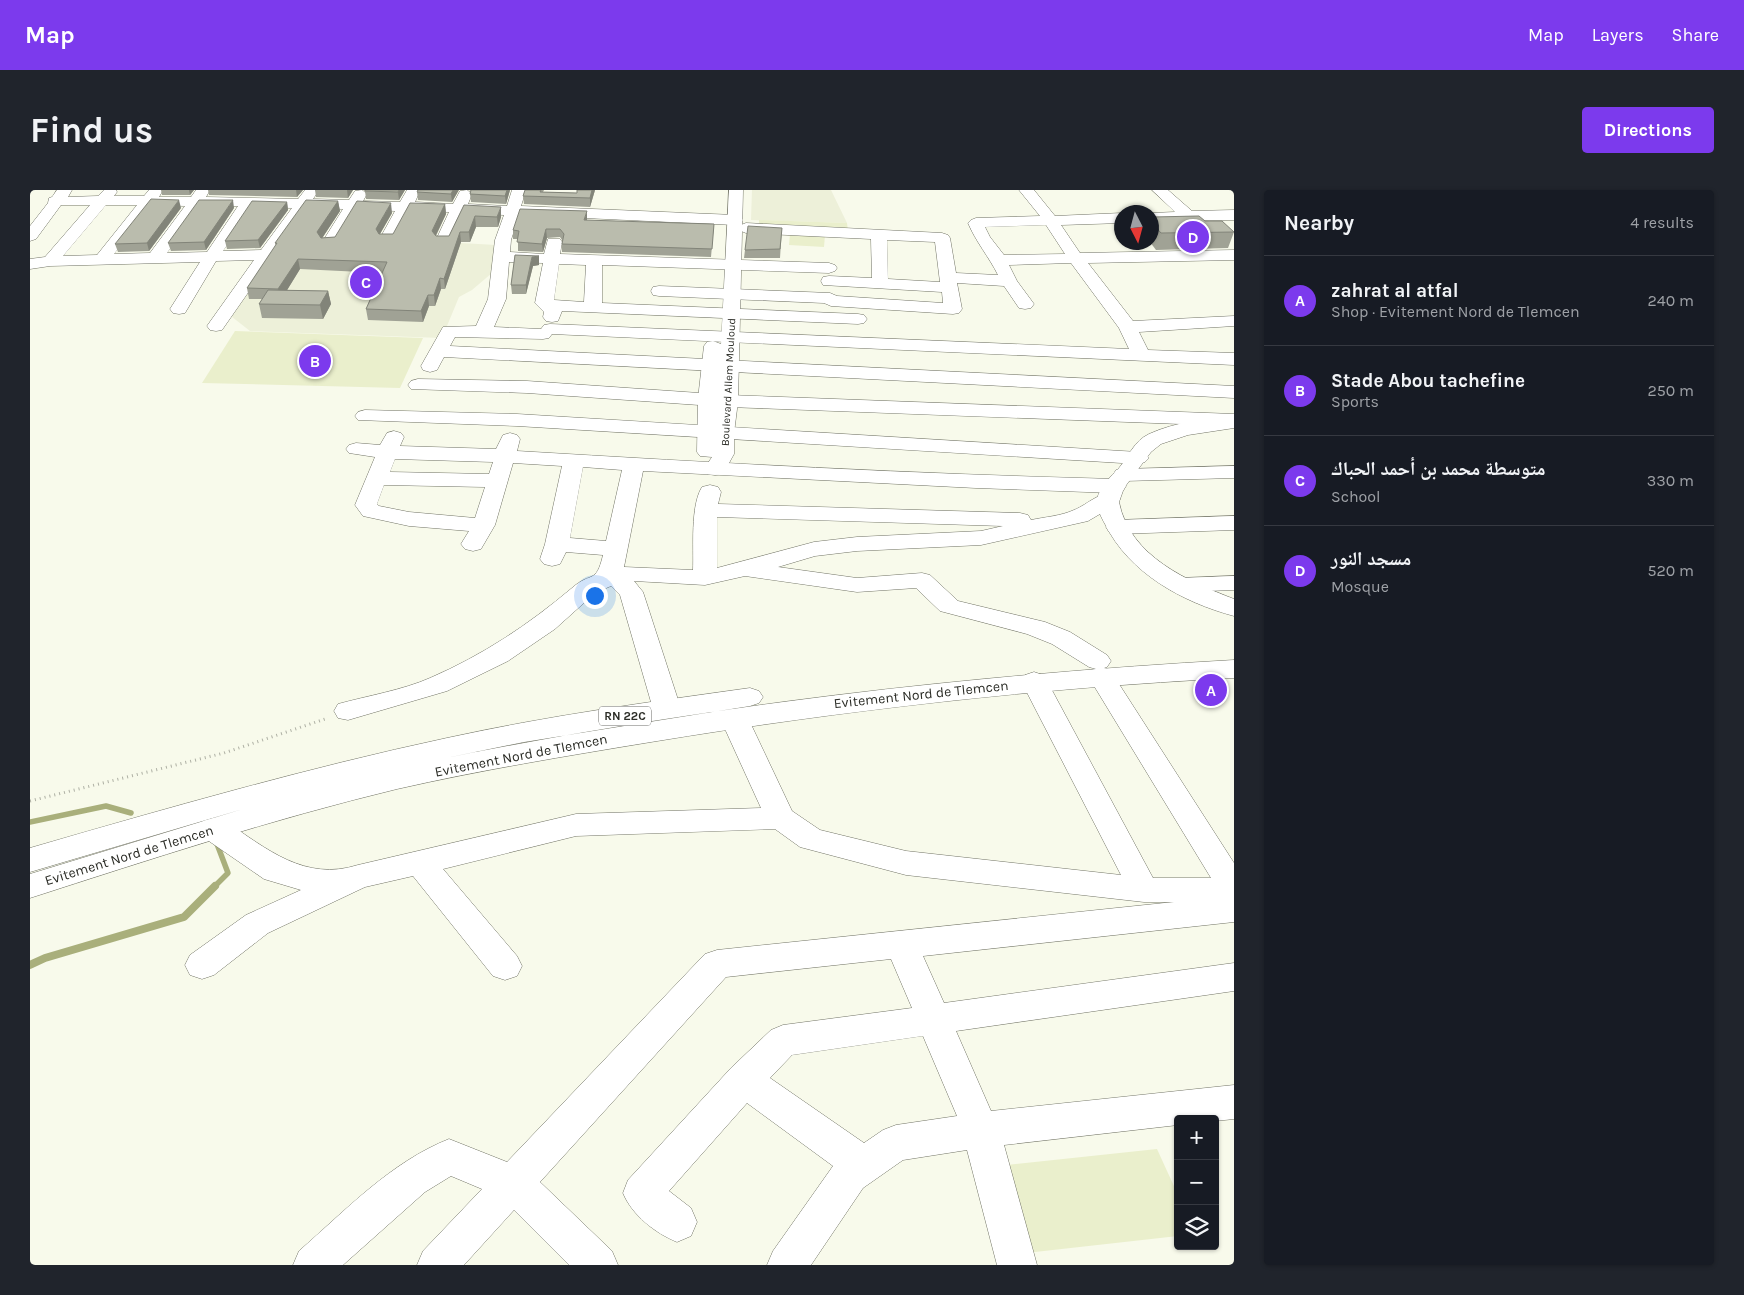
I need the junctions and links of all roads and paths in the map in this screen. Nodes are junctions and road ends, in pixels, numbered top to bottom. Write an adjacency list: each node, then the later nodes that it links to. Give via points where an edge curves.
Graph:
1 (65, 190): 15 (main road)
2 (312, 190): 16 (main road)
3 (362, 190): 17 (main road)
4 (414, 190): 18 (main road)
5 (466, 190): 19 (main road)
6 (519, 190): 20 (main road)
7 (723, 190): 27 (main road, Boulevard Allem Mouloud)
8 (736, 190): 27 (main road, Boulevard Allem Mouloud)
9 (1026, 190): 26 (main road)
10 (1159, 190): 22 (main road)
11 (107, 196): 12 (main road); 15 (main road); 46 (main road)
12 (152, 196): 13 (main road); 47 (main road)
13 (200, 196): 14 (main road); 43 (main road)
14 (248, 199): 16 (main road); 41 (main road)
15 (54, 202): 31 (main road)
16 (302, 205): 17 (main road); 40 (main road)
17 (352, 206): 18 (main road); 39 (main road)
18 (405, 207): 19 (main road); 34 (main road)
19 (458, 208): 20 (main road); 37 (main road)
20 (510, 213): 23 (main road); 23 (main road, via 570,209); 35 (main road)
21 (1234, 215): 22 (main road)
22 (1188, 216): 24 (main road)
23 (591, 217): 27 (main road)
24 (1159, 217)
25 (1114, 218): 26 (main road)
26 (1050, 219): 33 (main road, via 976,223); 45 (main road)
27 (727, 223): 28 (main road); 51 (main road, Boulevard Allem Mouloud, via 735,247)
28 (786, 230): 29 (main road); 52 (main road)
29 (829, 232): 30 (main road); 61 (main road)
30 (879, 234): 32 (main road); 57 (main road)
31 (30, 236)
32 (942, 238): 33 (main road); 58 (main road)
33 (982, 238): 48 (main road)
34 (387, 240)
35 (503, 240): 36 (main road); 44 (main road)
36 (520, 240)
37 (444, 242)
38 (573, 243): 54 (main road)
39 (329, 244)
40 (267, 255): 41 (main road); 68 (main road)
41 (213, 256): 43 (main road); 65 (main road)
42 (1227, 256): 45 (main road); 53 (main road)
43 (155, 258): 47 (main road)
44 (502, 258): 54 (main road); 55 (main road)
45 (1076, 259): 48 (main road); 69 (main road)
46 (50, 260): 47 (main road); 50 (main road)
47 (101, 260)
48 (999, 260): 56 (main road)
49 (594, 261): 51 (main road); 54 (main road); 54 (main road)
50 (30, 264)
51 (725, 265): 52 (main road); 62 (main road, Boulevard Allem Mouloud)
52 (784, 266): 61 (main road)
53 (1234, 270)
54 (558, 275): 55 (main road); 59 (main road); 64 (main road); 64 (main road, via 558,306); 71 (main road, via 553,311)
55 (500, 276): 70 (main road, via 497,299)
56 (1009, 281): 58 (main road); 63 (main road)
57 (880, 283): 58 (main road); 61 (main road)
58 (948, 283): 61 (main road, via 953,309)
59 (612, 290)
60 (640, 290): 62 (main road)
61 (830, 293): 62 (main road); 67 (main road); 73 (main road)
62 (724, 303): 64 (main road); 72 (main road, Boulevard Allem Mouloud)
63 (1024, 304)
64 (593, 308)
65 (179, 309)
66 (1234, 321): 69 (main road)
67 (960, 323)
68 (216, 326)
69 (1128, 327): 75 (main road)
70 (483, 332): 71 (main road); 74 (main road, via 449,331)
71 (546, 332): 72 (main road); 76 (main road)
72 (722, 337): 73 (main road); 78 (main road, Boulevard Allem Mouloud)
73 (836, 342): 75 (main road)
74 (440, 351): 76 (main road); 79 (main road)
75 (1141, 354): 77 (main road)
76 (536, 357): 78 (main road); 80 (main road)
77 (1234, 359)
78 (720, 367): 81 (main road); 82 (main road, Boulevard Allem Mouloud); 83 (main road, Boulevard Allem Mouloud)
79 (418, 385): 80 (main road); 86 (main road)
80 (527, 387): 82 (main road); 87 (main road)
81 (1234, 392)
82 (708, 399): 83 (main road); 89 (main road, Boulevard Allem Mouloud)
83 (728, 401): 84 (main road); 89 (main road, Boulevard Allem Mouloud)
84 (960, 409): 88 (main road); 90 (main road)
85 (365, 416): 86 (main road)
86 (405, 417): 87 (main road); 92 (main road)
87 (517, 420): 89 (main road); 93 (main road)
88 (1234, 421): 94 (main road, via 1195,427 1162,437 1146,445)
89 (715, 432): 90 (main road); 97 (main road, Boulevard Allem Mouloud, via 724,454)
90 (969, 448): 94 (main road); 101 (main road)
91 (356, 449): 92 (main road)
92 (386, 452): 93 (main road); 99 (main road)
93 (504, 456): 95 (main road); 100 (main road)
94 (1138, 458): 102 (main road)
95 (574, 461): 96 (main road); 109 (main road, via 555,551)
96 (634, 463): 97 (main road); 109 (main road)
97 (715, 469): 101 (main road); 103 (main road, Boulevard Allem Mouloud)
98 (1234, 472): 102 (main road)
99 (376, 478): 100 (main road); 105 (main road, via 366,505 371,511 409,519)
100 (497, 480): 105 (main road)
101 (976, 482): 102 (main road); 106 (main road)
102 (1116, 487): 106 (main road, via 1080,516 1056,522); 107 (main road, via 1108,502)
103 (706, 510): 106 (main road); 111 (main road, Boulevard Allem Mouloud)
104 (1234, 523): 107 (main road)
105 (484, 525): 108 (main road)
106 (989, 527): 110 (main road, via 937,542 857,544 814,549)
107 (1117, 527): 113 (main road, via 1133,549)
108 (473, 544)
109 (614, 561): 111 (main road, via 686,578); 119 (main road, via 631,592); 120 (main road, via 603,581 586,588 546,624 499,655 438,685)
110 (742, 570): 111 (main road); 116 (main road, via 857,585 922,580 949,606 1036,628 1061,638)
111 (705, 578)
112 (1234, 583): 113 (main road)
113 (1179, 585): 114 (main road)
114 (1227, 604)
115 (1234, 651): 116 (main road, Evitement Nord de Tlemcen / RN 22C)
116 (1099, 668): 117 (main road, Evitement Nord de Tlemcen / RN 22C); 118 (main road, Evitement Nord de Tlemcen / RN 22C); 119 (main road, Evitement Nord de Tlemcen / RN 22C, via 812,688); 130 (main road)
117 (1234, 669)
118 (1034, 681): 121 (main road, Evitement Nord de Tlemcen / RN 22C, via 873,698); 129 (main road)
119 (667, 708): 125 (main road, Evitement Nord de Tlemcen / RN 22C, via 524,732 363,767 214,805)
120 (348, 711): 122 (path, via 224,753)
121 (734, 718): 123 (main road); 124 (main road, Evitement Nord de Tlemcen / RN 22C, via 518,754 394,780)
122 (30, 801)
123 (781, 818): 126 (main road, via 576,825); 129 (main road, via 811,839 906,863)
124 (214, 829): 127 (main road, via 275,870 310,880); 128 (main road, Evitement Nord de Tlemcen / RN 22C)
125 (30, 860)
126 (419, 862): 127 (main road); 134 (main road)
127 (348, 882): 133 (main road, via 257,924)
128 (30, 886)
129 (1144, 890): 130 (main road)
130 (1234, 890)
131 (1234, 909): 132 (main road)
132 (902, 945): 136 (main road); 141 (main road, via 717,964)
133 (202, 965)
134 (505, 966)
135 (1234, 976): 136 (main road)
136 (933, 1018): 137 (main road, via 783,1041); 139 (main road)
137 (744, 1080): 140 (main road); 142 (main road, via 642,1193)
138 (1234, 1102): 139 (main road)
139 (981, 1130): 140 (main road, via 896,1144); 147 (main road)
140 (863, 1165): 146 (main road, via 849,1175)
141 (513, 1183): 143 (main road, via 449,1157 411,1179); 144 (main road); 145 (main road)
142 (677, 1222)
143 (313, 1265)
144 (438, 1265)
145 (598, 1265)
146 (787, 1265)
147 (1017, 1265)

